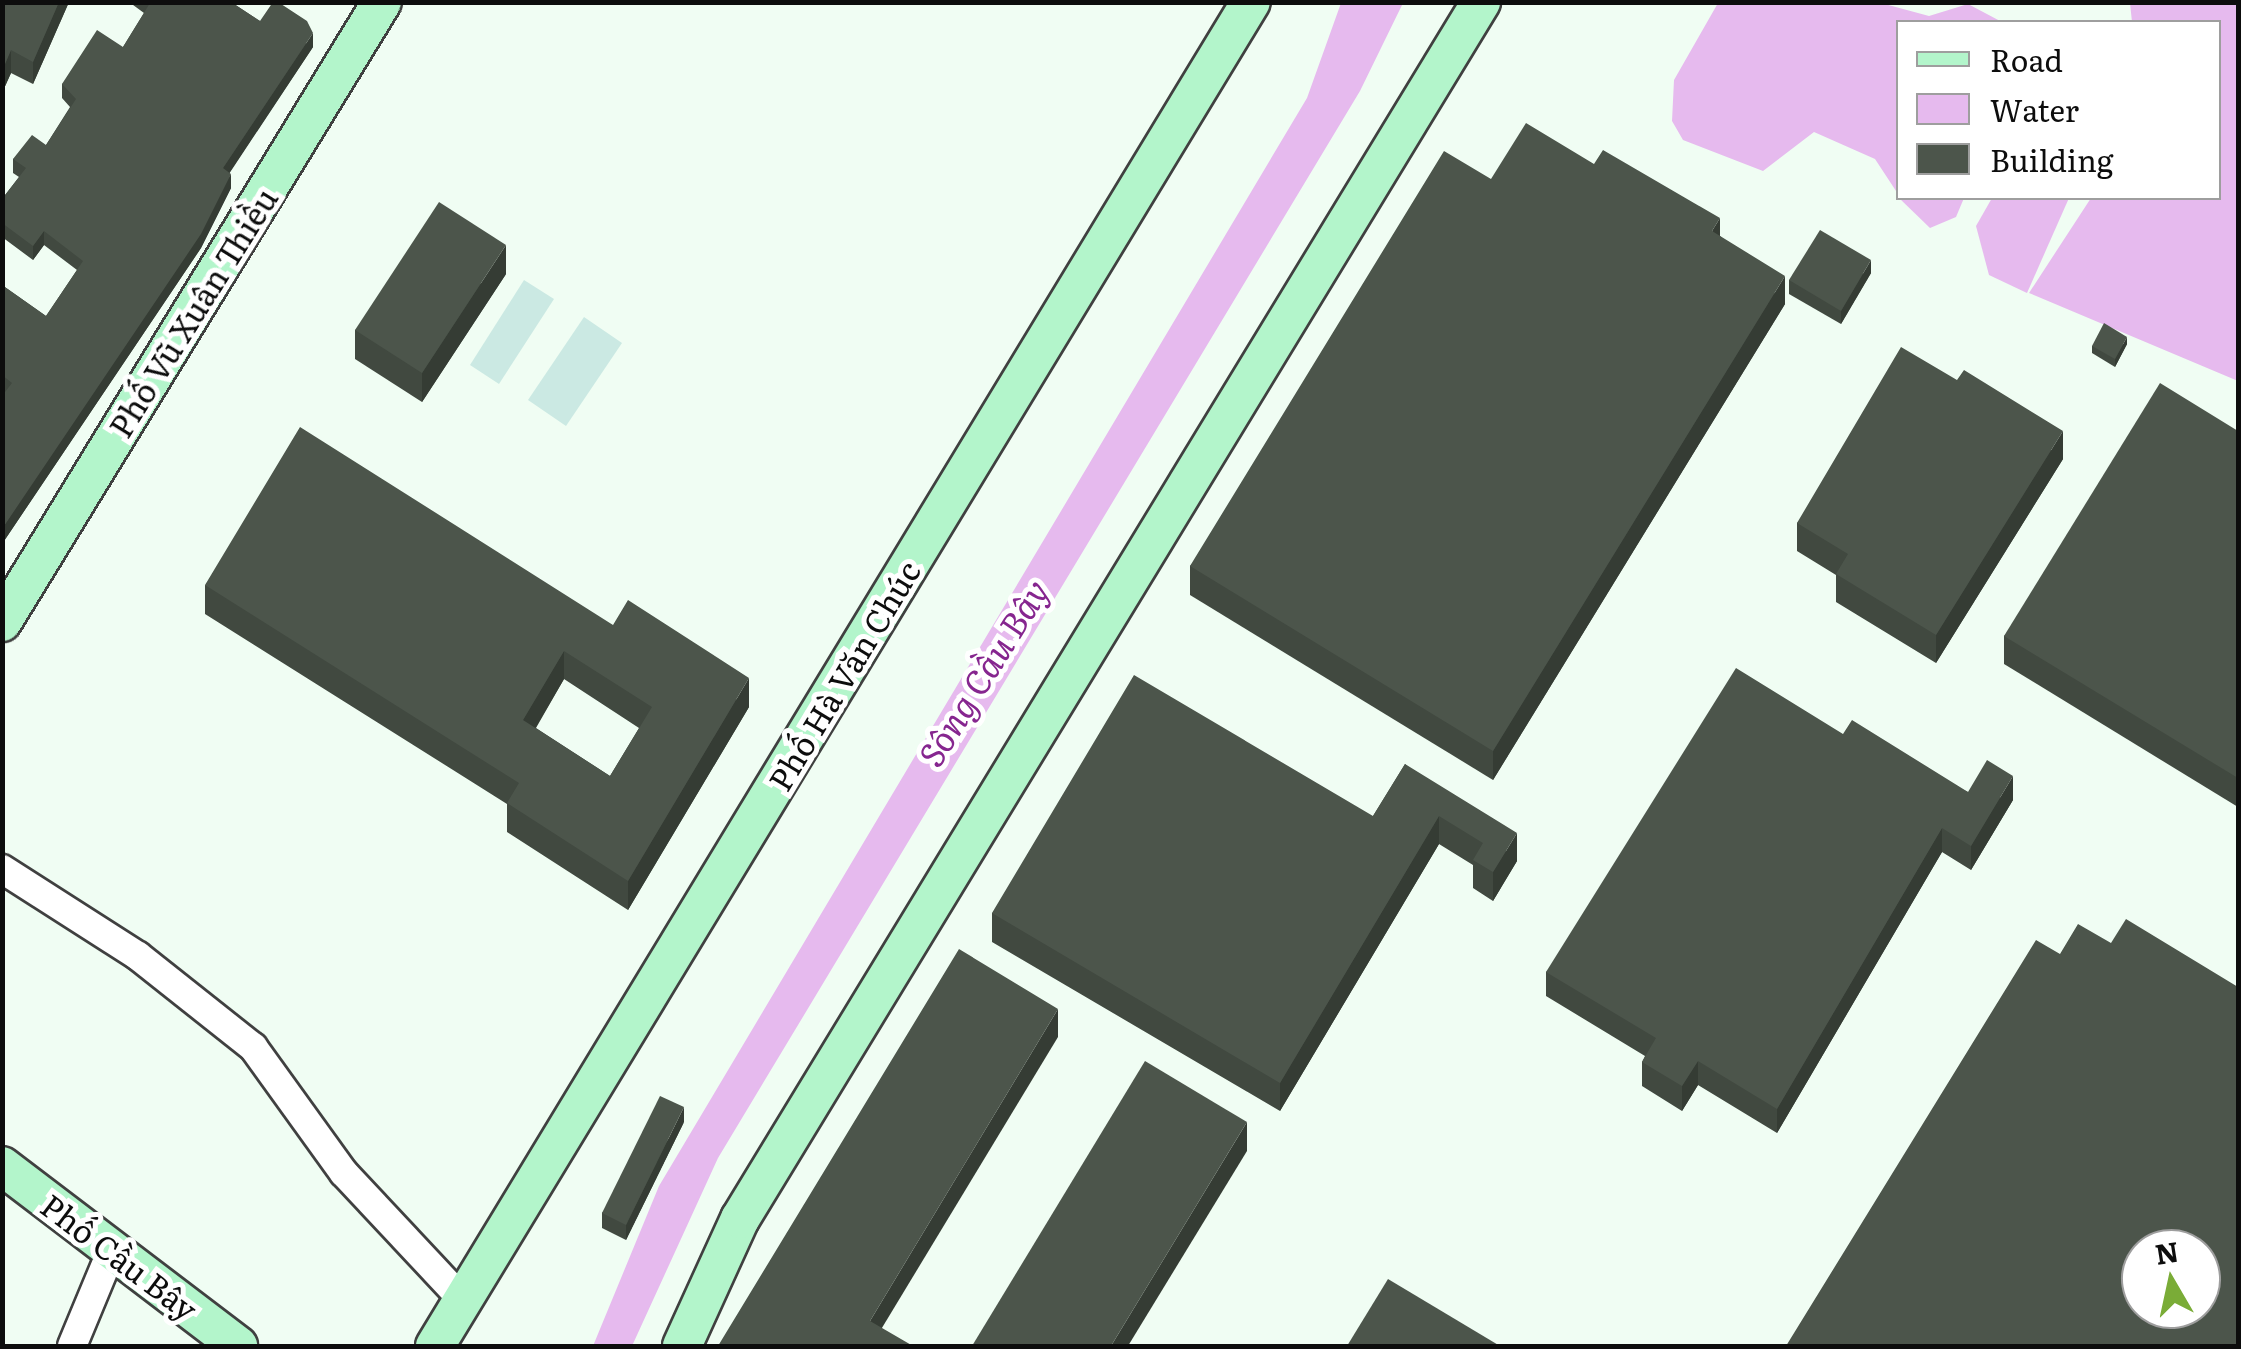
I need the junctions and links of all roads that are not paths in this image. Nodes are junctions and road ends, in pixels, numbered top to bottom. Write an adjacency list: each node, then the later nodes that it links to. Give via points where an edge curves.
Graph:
1 (382, 2): 4 (street, Phố Vũ Xuân Thiều)
2 (1251, 2): 8 (street, Phố Hà Văn Chúc)
3 (1481, 2): 12 (street, via 740,1219)
4 (2, 622)
5 (2, 869): 8 (street, via 138,956 253,1047 344,1174)
6 (2, 1166): 7 (street, Phố Cầu Bây)
7 (112, 1250): 9 (street); 10 (street, Phố Cầu Bây)
8 (463, 1300): 11 (street, Phố Hà Văn Chúc)
9 (72, 1346)
10 (238, 1346)
11 (435, 1346)
12 (682, 1346)

